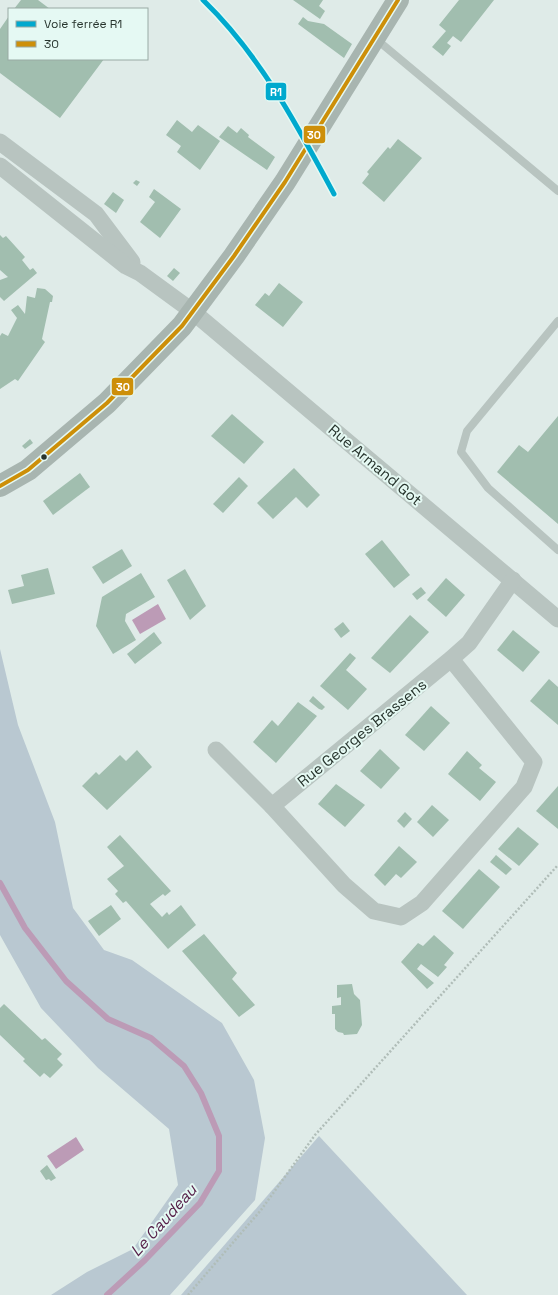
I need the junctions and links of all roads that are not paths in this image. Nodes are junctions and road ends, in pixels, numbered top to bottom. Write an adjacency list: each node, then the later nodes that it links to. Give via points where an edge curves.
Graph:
1 (398, 0): 2 (main road)
2 (374, 38): 5 (lane); 7 (main road, via 284,182 234,256)
3 (0, 142): 6 (street, via 96,214)
4 (0, 166): 6 (street, via 126,266)
5 (558, 192)
6 (140, 273): 7 (street, Rue Armand Got)
7 (192, 311): 9 (main road, via 182,326 107,403 28,470); 11 (street, Rue Armand Got)
8 (558, 320): 10 (lane, via 467,431 461,452 488,488)
9 (0, 486)
10 (558, 550)
11 (513, 580): 12 (street, Rue Armand Got); 13 (street, Rue Georges Brassens, via 468,643)
12 (558, 619)
13 (451, 659): 15 (street, Rue Georges Brassens); 15 (street, via 534,762 524,786 422,903 401,917 374,911 344,885)
14 (216, 750): 15 (street)
15 (272, 806)

